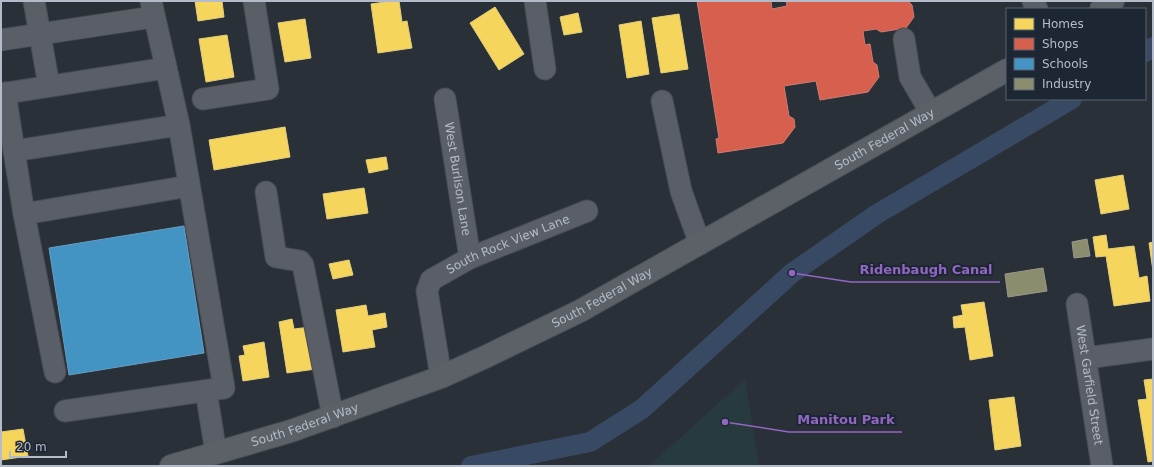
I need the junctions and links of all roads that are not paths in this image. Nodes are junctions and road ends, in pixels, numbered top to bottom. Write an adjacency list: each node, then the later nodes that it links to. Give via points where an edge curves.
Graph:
1 (34, 1): 7 (street)
2 (254, 1): 15 (street, via 268,89)
3 (535, 1): 11 (street)
4 (1113, 1): 5 (main road)
5 (1103, 8)
6 (152, 9): 7 (street); 10 (street)
7 (40, 34): 8 (street); 13 (street)
8 (1, 40)
9 (904, 40): 18 (street, via 910,77)
10 (166, 68): 13 (street); 19 (street)
11 (545, 69)
12 (1006, 71): 18 (main road, South Federal Way)
13 (49, 86): 14 (street)
14 (3, 93): 20 (street)
15 (203, 99)
16 (445, 99): 26 (street, West Burlison Lane)
17 (662, 101): 25 (street, via 681,191)
18 (931, 113): 25 (main road, South Federal Way)
19 (179, 125): 20 (street); 21 (street)
20 (14, 151): 24 (street)
21 (189, 186): 24 (street); 32 (street, via 224,388)
22 (266, 192): 34 (street, via 276,257 300,261 303,265)
23 (587, 211): 26 (street, South Rock View Lane)
24 (24, 214): 30 (street)
25 (700, 244): 31 (main road, South Federal Way, via 580,311)
26 (470, 258): 31 (street, South Rock View Lane, via 430,280 427,291)
27 (1077, 304): 29 (street, West Garfield Street)
28 (1153, 349): 29 (street)
29 (1086, 358): 37 (street, West Garfield Street)
30 (55, 372)
31 (441, 377): 34 (main road, South Federal Way)
32 (206, 391): 33 (street); 35 (street)
33 (65, 411)
34 (333, 417): 35 (main road, South Federal Way)
35 (216, 453): 36 (main road, South Federal Way)
36 (171, 466)
37 (1102, 466)

